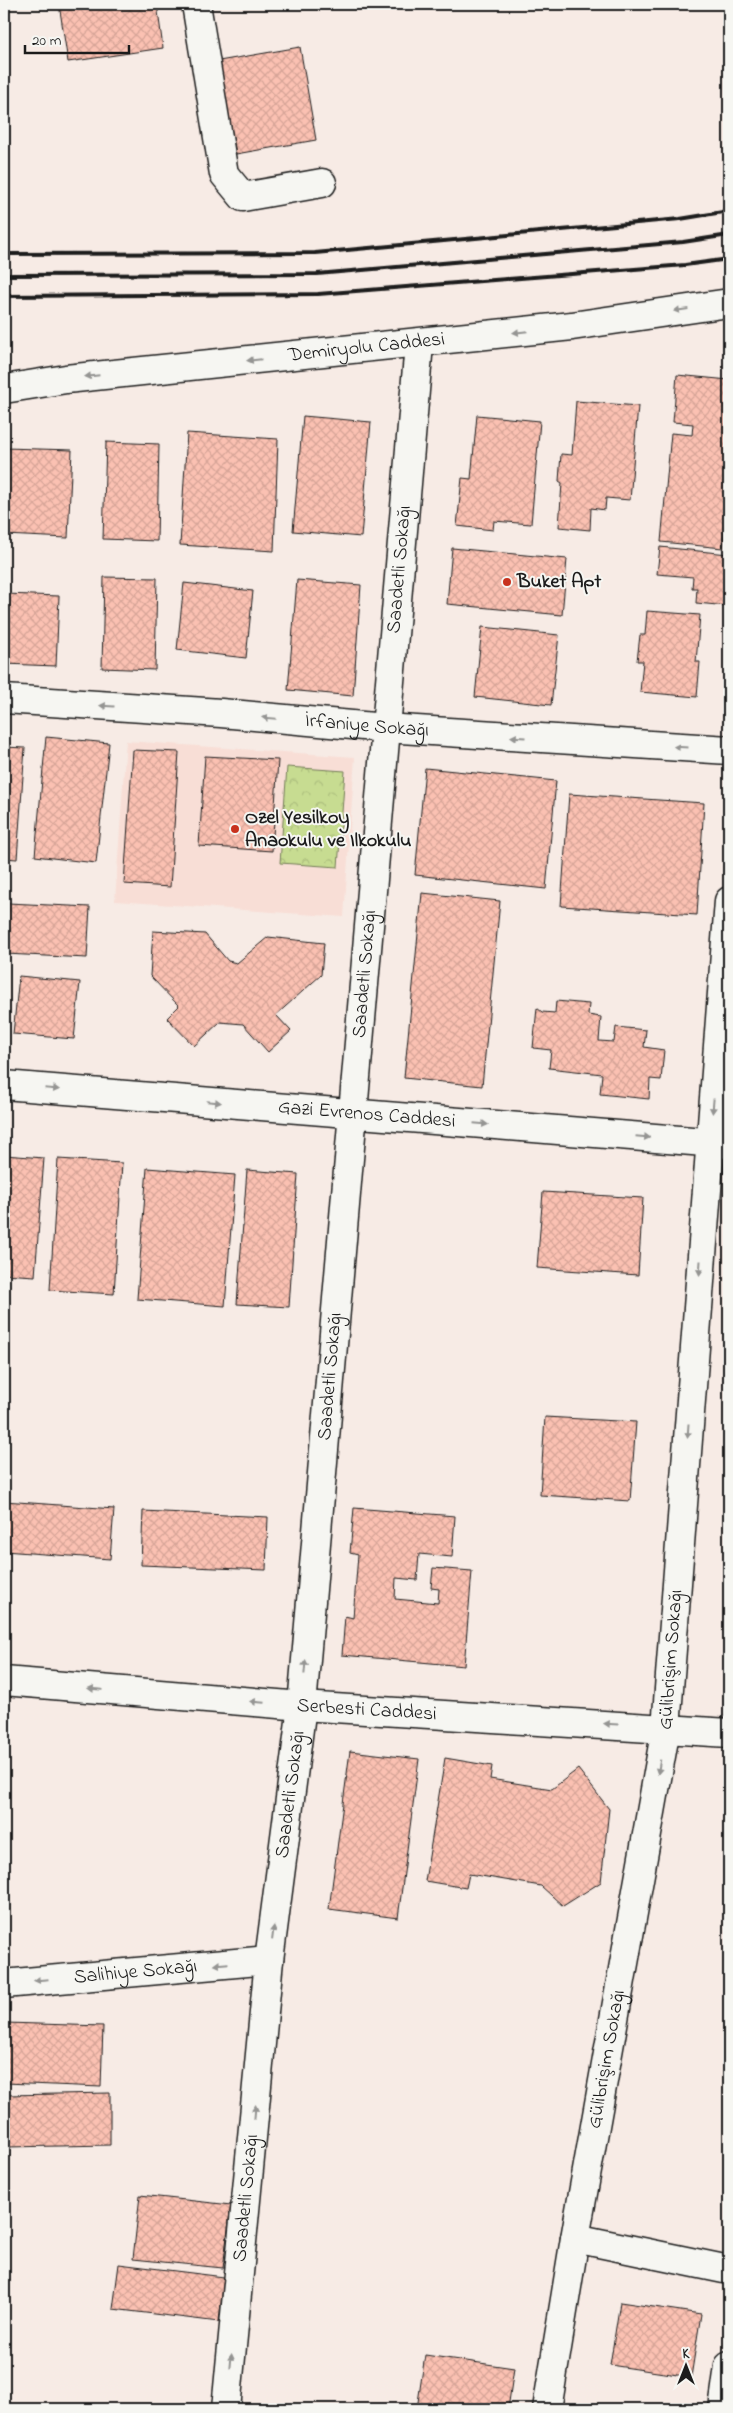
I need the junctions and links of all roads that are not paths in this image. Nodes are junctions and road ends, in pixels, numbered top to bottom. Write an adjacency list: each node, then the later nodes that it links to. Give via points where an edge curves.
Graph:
1 (196, 4): 2 (street, via 224,174 243,197)
2 (322, 183)
3 (729, 303): 4 (street, Demiryolu Caddesi, one-way to 4)
4 (419, 344): 5 (street, Demiryolu Caddesi, one-way to 5, via 66,379); 7 (street, Saadetli Sokağı)
5 (4, 389)
6 (4, 699): 7 (street, İrfaniye Sokağı, one-way to 6, via 221,713)
7 (384, 728): 8 (street, İrfaniye Sokağı, one-way to 7); 11 (street, Saadetli Sokağı)
8 (729, 750)
9 (729, 901): 12 (street, Gülibrişim Sokağı, one-way to 12)
10 (4, 1085): 11 (street, Gazi Evrenos Caddesi, one-way to 11)
11 (352, 1113): 12 (street, Gazi Evrenos Caddesi, one-way to 12); 14 (street, Saadetli Sokağı, one-way to 11)
12 (719, 1144): 15 (street, Gülibrişim Sokağı, one-way to 15)
13 (4, 1681): 14 (street, Serbesti Caddesi, one-way to 13)
14 (302, 1706): 15 (street, Serbesti Caddesi, one-way to 14); 17 (street, Saadetli Sokağı, one-way to 14)
15 (666, 1728): 16 (street, Serbesti Caddesi); 19 (street, Gülibrişim Sokağı, one-way to 19)
16 (729, 1733)
17 (269, 1960): 18 (street, Salihiye Sokağı, one-way to 18); 22 (street, Saadetli Sokağı, one-way to 17)
18 (4, 1984)
19 (575, 2238): 20 (street); 23 (street, Gülibrişim Sokağı)
20 (729, 2270)
21 (729, 2366): 24 (street)
22 (226, 2409)
23 (546, 2409)
24 (723, 2409)

